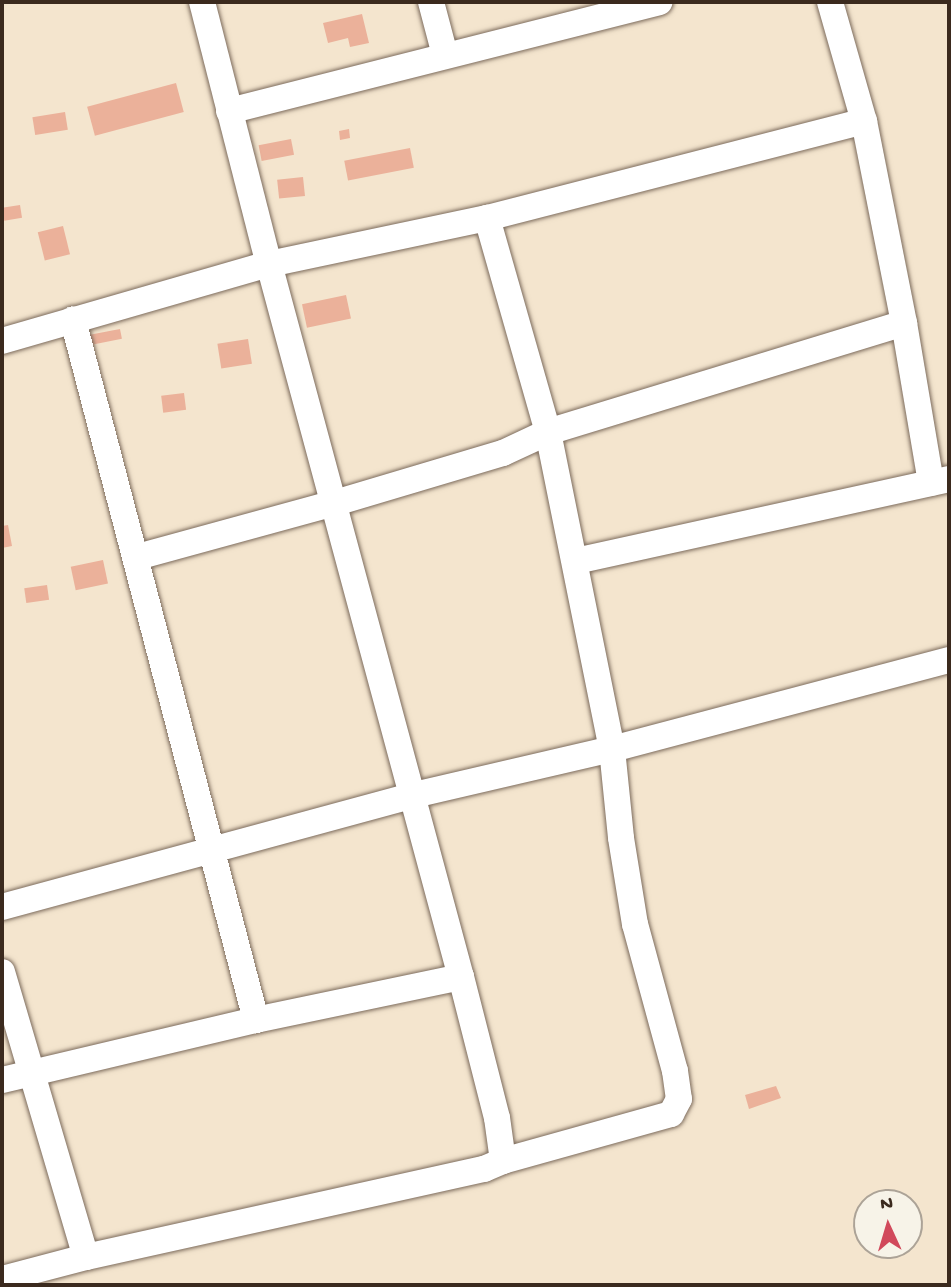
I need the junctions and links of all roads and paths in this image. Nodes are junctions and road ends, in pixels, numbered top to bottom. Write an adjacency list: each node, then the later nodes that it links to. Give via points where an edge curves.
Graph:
1 (202, 2): 6 (street)
2 (432, 2): 5 (street)
3 (659, 2): 5 (street)
4 (830, 2): 7 (street)
5 (445, 55): 6 (street)
6 (229, 111): 9 (street)
7 (864, 121): 8 (street); 11 (street)
8 (487, 218): 9 (street); 13 (street)
9 (269, 264): 10 (street); 15 (street)
10 (73, 320): 12 (street); 16 (street)
11 (904, 323): 13 (street); 14 (street)
12 (2, 341)
13 (548, 432): 15 (street, via 503,453); 17 (street)
14 (940, 481): 17 (street)
15 (335, 503): 16 (street); 20 (street)
16 (136, 556): 21 (street)
17 (576, 561): 19 (street)
18 (949, 660): 19 (street)
19 (612, 749): 20 (street); 28 (street, via 635,924 679,1099 671,1114)
20 (411, 796): 21 (street); 24 (street)
21 (214, 851): 22 (street); 25 (street)
22 (2, 907)
23 (2, 972): 26 (street)
24 (461, 976): 25 (street); 28 (street, via 497,1118)
25 (256, 1020): 26 (street)
26 (31, 1071): 27 (street); 29 (street)
27 (2, 1080)
28 (503, 1161): 29 (street, via 484,1169)
29 (86, 1257): 30 (street)
30 (2, 1279)

